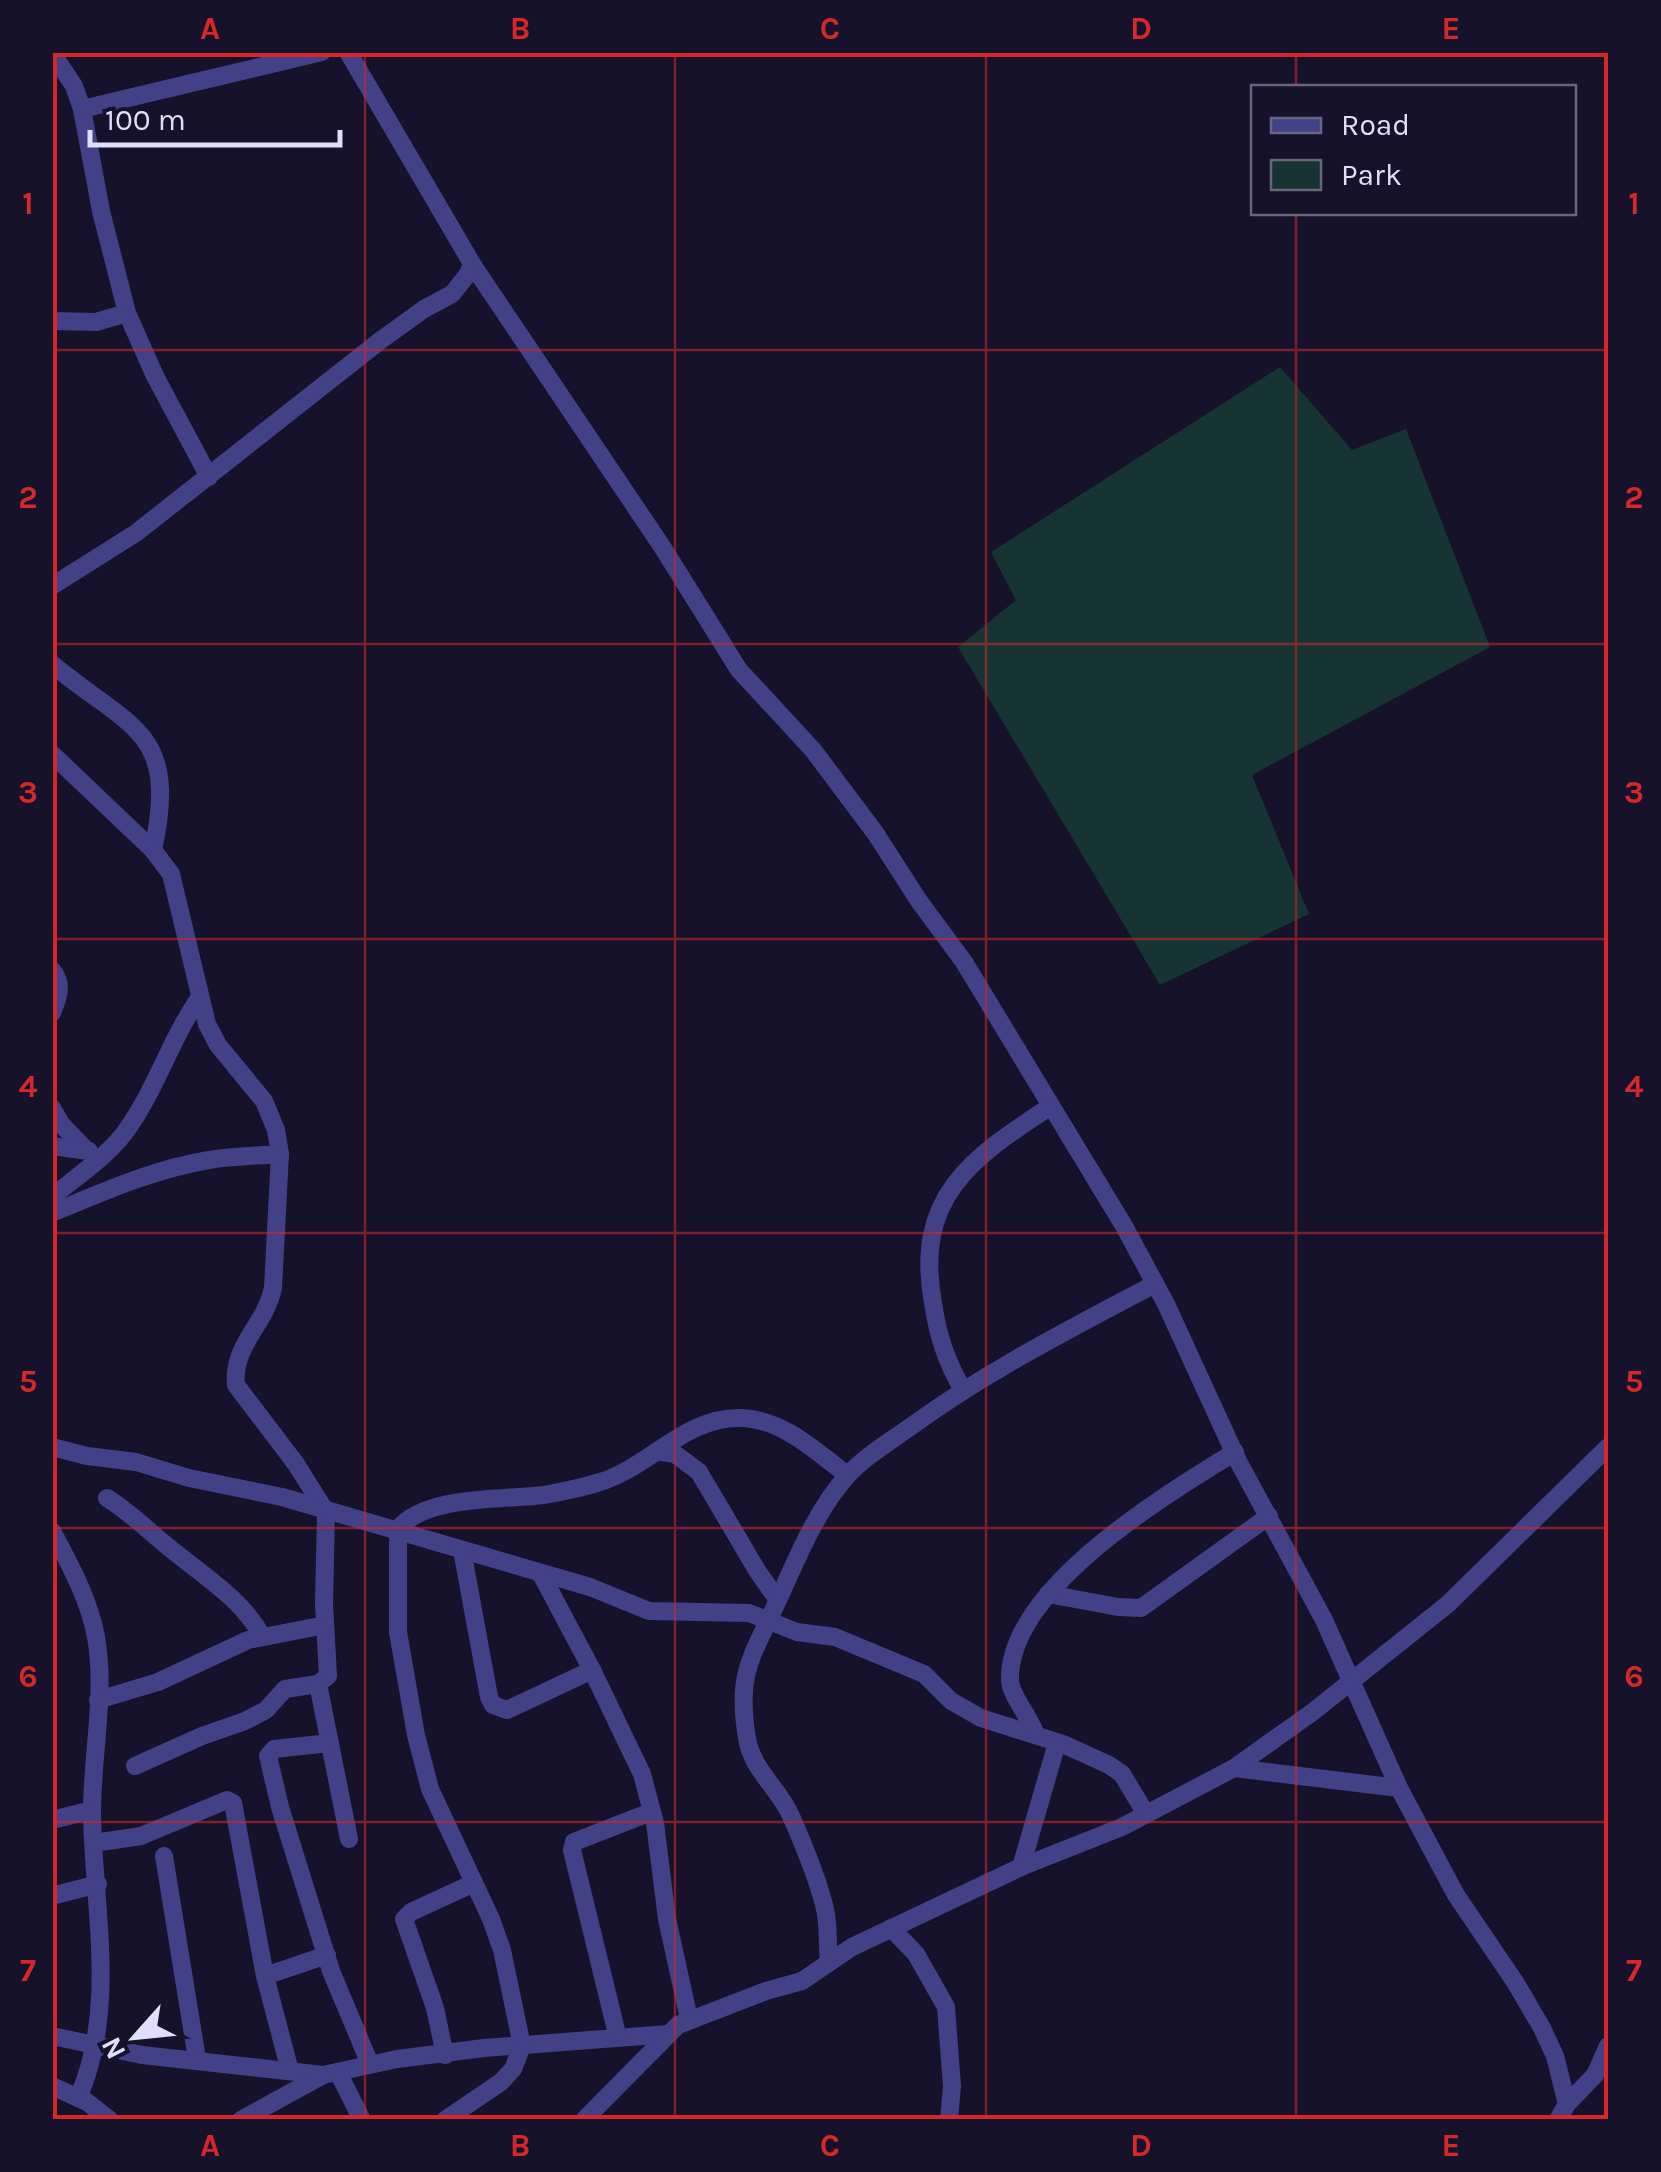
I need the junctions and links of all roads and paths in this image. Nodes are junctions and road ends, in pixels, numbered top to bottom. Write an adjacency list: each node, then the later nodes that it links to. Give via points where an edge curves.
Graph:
1 (322, 52): 4 (street)
2 (348, 52): 5 (street)
3 (52, 53): 4 (street)
4 (82, 109): 6 (street)
5 (472, 264): 8 (street, via 452,294 381,340); 16 (street, via 740,670 813,750 964,962)
6 (127, 313): 7 (street, via 96,322); 8 (street)
7 (52, 321)
8 (209, 477): 9 (street)
9 (52, 586)
10 (52, 664): 12 (street, via 124,715 150,746 162,808)
11 (52, 754): 12 (street)
12 (153, 850): 14 (street, via 171,874)
13 (52, 970): 15 (street, via 60,988)
14 (200, 997): 19 (street, via 126,1132); 20 (street, via 218,1045 264,1101)
15 (52, 1013)
16 (1050, 1106): 23 (street); 24 (street, via 963,1174 934,1219 928,1258 938,1336)
17 (52, 1108): 19 (street)
18 (52, 1146): 19 (street)
19 (96, 1152): 21 (street)
20 (280, 1154): 22 (street, via 162,1172); 31 (street, via 273,1288 269,1309 240,1353 236,1385)
21 (52, 1197)
22 (52, 1213)
23 (1155, 1284): 24 (street); 28 (street)
24 (963, 1390): 29 (street)
25 (52, 1447): 31 (street)
26 (658, 1450): 29 (street, via 714,1420 765,1420); 33 (street, via 597,1483 466,1501 417,1514); 38 (street, via 698,1472)
27 (1608, 1450): 43 (street, via 1473,1582)
28 (1235, 1452): 32 (street); 37 (street, via 1104,1538)
29 (847, 1475): 38 (street, via 819,1514)
30 (107, 1498): 41 (street, via 217,1584)
31 (326, 1512): 33 (street); 40 (street)
32 (1268, 1516): 37 (street, via 1141,1608); 43 (street)
33 (398, 1529): 35 (street); 60 (street, via 398,1632 416,1735 430,1789)
34 (52, 1531): 45 (street, via 92,1617)
35 (462, 1550): 36 (street); 42 (street, via 493,1705 506,1710)
36 (542, 1574): 39 (street, via 649,1612 726,1611); 42 (street)
37 (1048, 1594): 46 (street, via 1011,1664 1010,1687)
38 (778, 1600): 39 (street)
39 (768, 1622): 46 (street, via 835,1637 904,1664 967,1710); 65 (street, via 744,1677 747,1742 753,1763 792,1818 826,1910)
40 (325, 1625): 41 (street); 44 (street, via 328,1676)
41 (262, 1636): 45 (street, via 158,1682)
42 (592, 1670): 53 (street, via 642,1774)
43 (1354, 1680): 50 (street); 51 (street)
44 (318, 1684): 47 (street); 49 (street, via 284,1689 266,1710)
45 (98, 1700): 52 (street)
46 (1036, 1736): 48 (street)
47 (330, 1743): 56 (street); 64 (street, via 274,1748 268,1756)
48 (1057, 1743): 54 (street, via 1122,1774); 59 (street)
49 (135, 1766)
50 (1234, 1768): 51 (street); 54 (street)
51 (1400, 1788): 81 (street, via 1456,1895 1542,2028 1555,2056)
52 (92, 1810): 55 (street); 57 (street)
53 (651, 1812): 67 (street); 70 (street, via 574,1842 572,1850)
54 (1146, 1814): 59 (street)
55 (52, 1820)
56 (349, 1839)
57 (94, 1844): 61 (street); 66 (street, via 141,1836 232,1802)
58 (164, 1856): 75 (street)
59 (1021, 1867): 63 (street)
60 (474, 1883): 72 (street, via 502,1950); 74 (street, via 404,1919)
61 (98, 1884): 62 (street); 71 (street)
62 (52, 1896)
63 (891, 1928): 65 (street); 87 (street, via 916,1954 946,2007)
64 (327, 1955): 66 (street); 76 (street)
65 (829, 1961): 67 (street, via 802,1981)
66 (265, 1976): 77 (street)
67 (689, 2020): 68 (street)
68 (669, 2034): 70 (street); 86 (street)
69 (52, 2036): 71 (street)
70 (618, 2038): 72 (street)
71 (97, 2045): 75 (street); 80 (street)
72 (522, 2046): 74 (street); 85 (street, via 501,2082)
73 (1608, 2046): 81 (street, via 1595,2075)
74 (444, 2055): 76 (street)
75 (196, 2059): 77 (street)
76 (370, 2064): 78 (street)
77 (290, 2071): 78 (street)
78 (331, 2074): 83 (street); 84 (street)
79 (52, 2086): 80 (street)
80 (84, 2107): 82 (street)
81 (1562, 2112)
82 (110, 2120)
83 (241, 2120)
84 (362, 2120)
85 (445, 2120)
86 (584, 2120)
87 (949, 2120)

